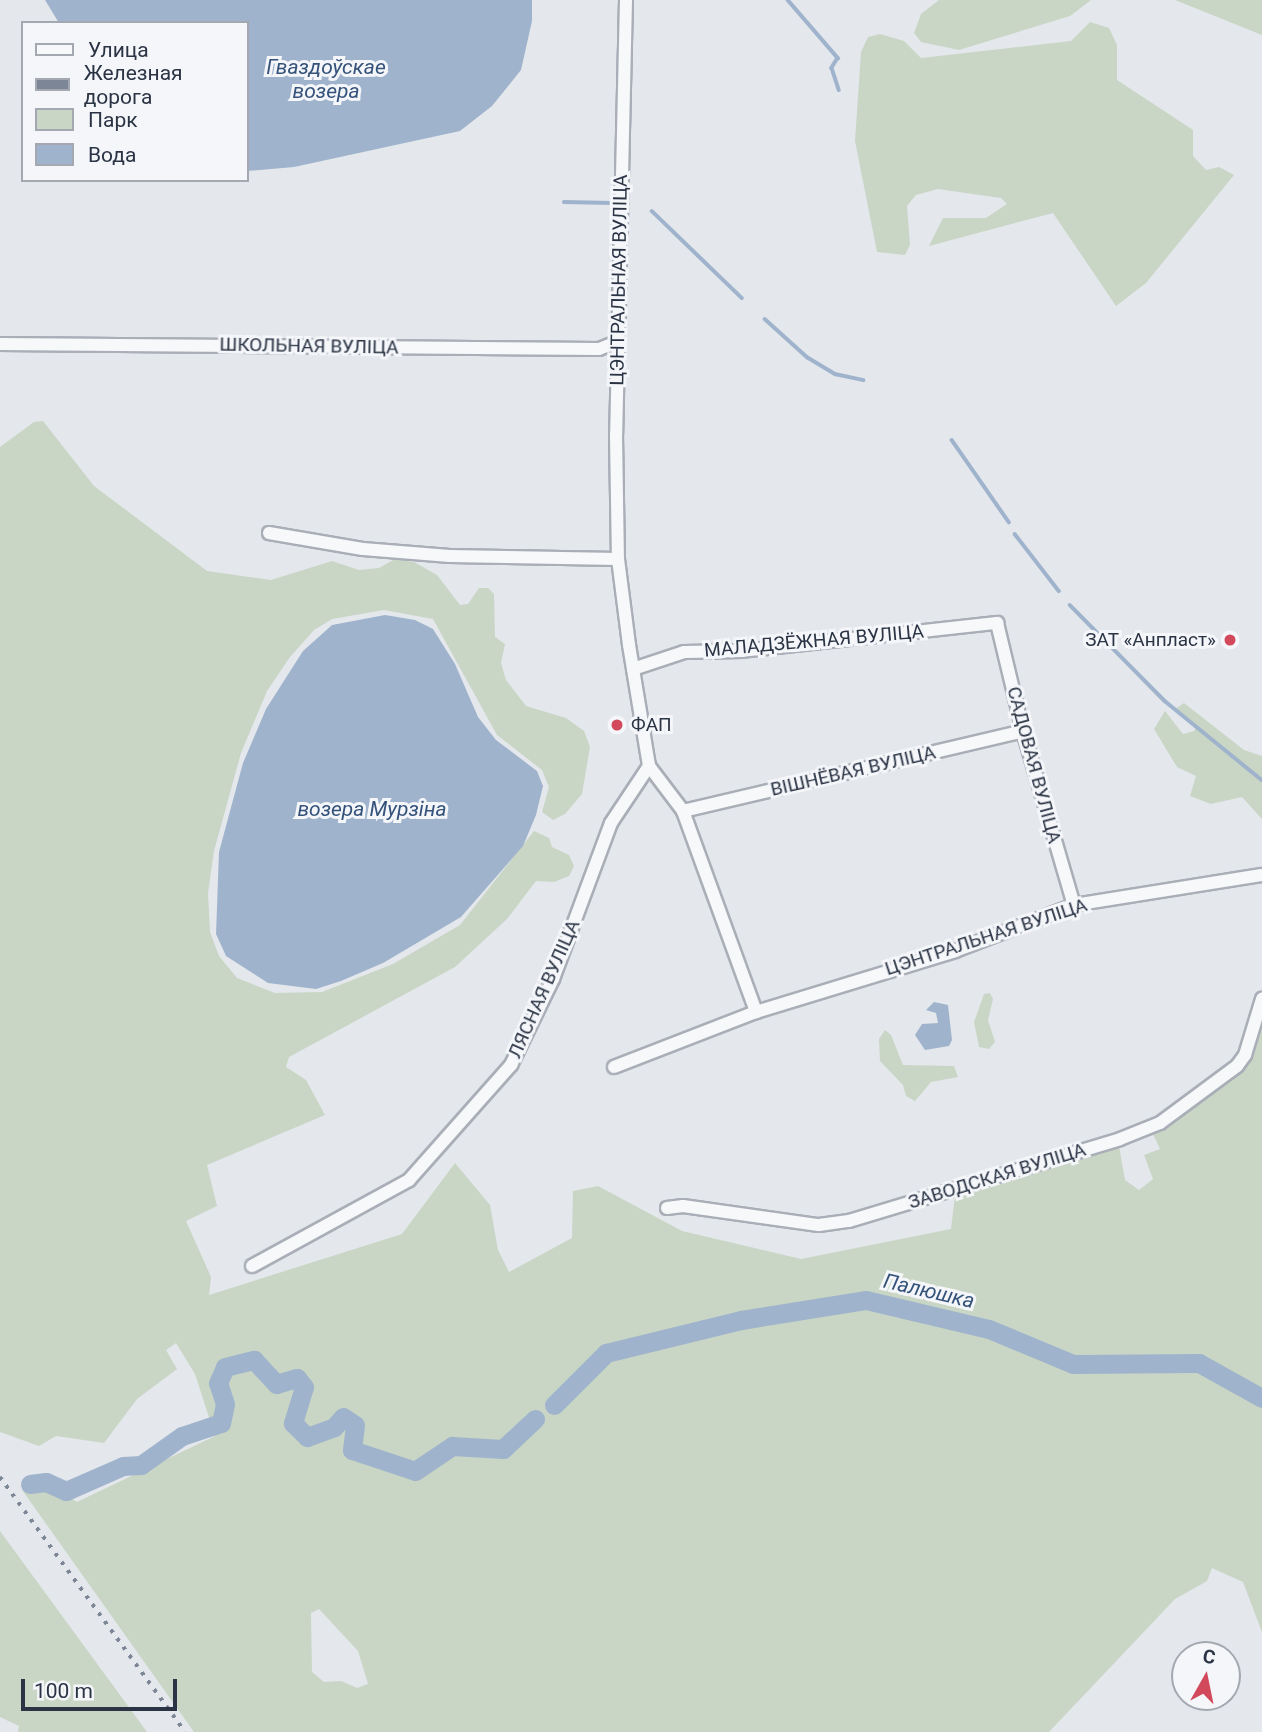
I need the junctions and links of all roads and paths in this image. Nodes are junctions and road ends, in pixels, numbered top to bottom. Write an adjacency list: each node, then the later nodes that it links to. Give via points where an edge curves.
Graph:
1 (626, 0): 2 (street, ЦЭНТРАЛЬНАЯ ВУЛІЦА)
2 (617, 342): 3 (street, ШКОЛЬНАЯ ВУЛІЦА, via 599,349); 5 (street, ЦЭНТРАЛЬНАЯ ВУЛІЦА)
3 (0, 344)
4 (269, 533): 5 (street, via 363,549 450,556)
5 (618, 559): 7 (street, ЦЭНТРАЛЬНАЯ ВУЛІЦА)
6 (997, 623): 7 (street, МАЛАДЗЁЖНАЯ ВУЛІЦА, via 684,652); 8 (street, САДОВАЯ ВУЛІЦА)
7 (633, 669): 9 (street, ЦЭНТРАЛЬНАЯ ВУЛІЦА)
8 (1023, 731): 10 (street, ВІШНЁВАЯ ВУЛІЦА); 12 (street, САДОВАЯ ВУЛІЦА)
9 (649, 766): 10 (street, ЦЭНТРАЛЬНАЯ ВУЛІЦА); 17 (street, ЛЯСНАЯ ВУЛІЦА, via 611,823 553,979 511,1065 409,1180)
10 (683, 811): 14 (street, ЦЭНТРАЛЬНАЯ ВУЛІЦА)
11 (1262, 875): 12 (street, ЦЭНТРАЛЬНАЯ ВУЛІЦА)
12 (1074, 905): 14 (street, ЦЭНТРАЛЬНАЯ ВУЛІЦА, via 955,951)
13 (1262, 999): 16 (street, ЗАВОДСКАЯ ВУЛІЦА, via 1245,1055 1237,1066 1160,1123 1119,1139 849,1221 818,1226 683,1206)
14 (756, 1012): 15 (street, ЦЭНТРАЛЬНАЯ ВУЛІЦА)
15 (614, 1067)
16 (667, 1208)
17 (252, 1266)

